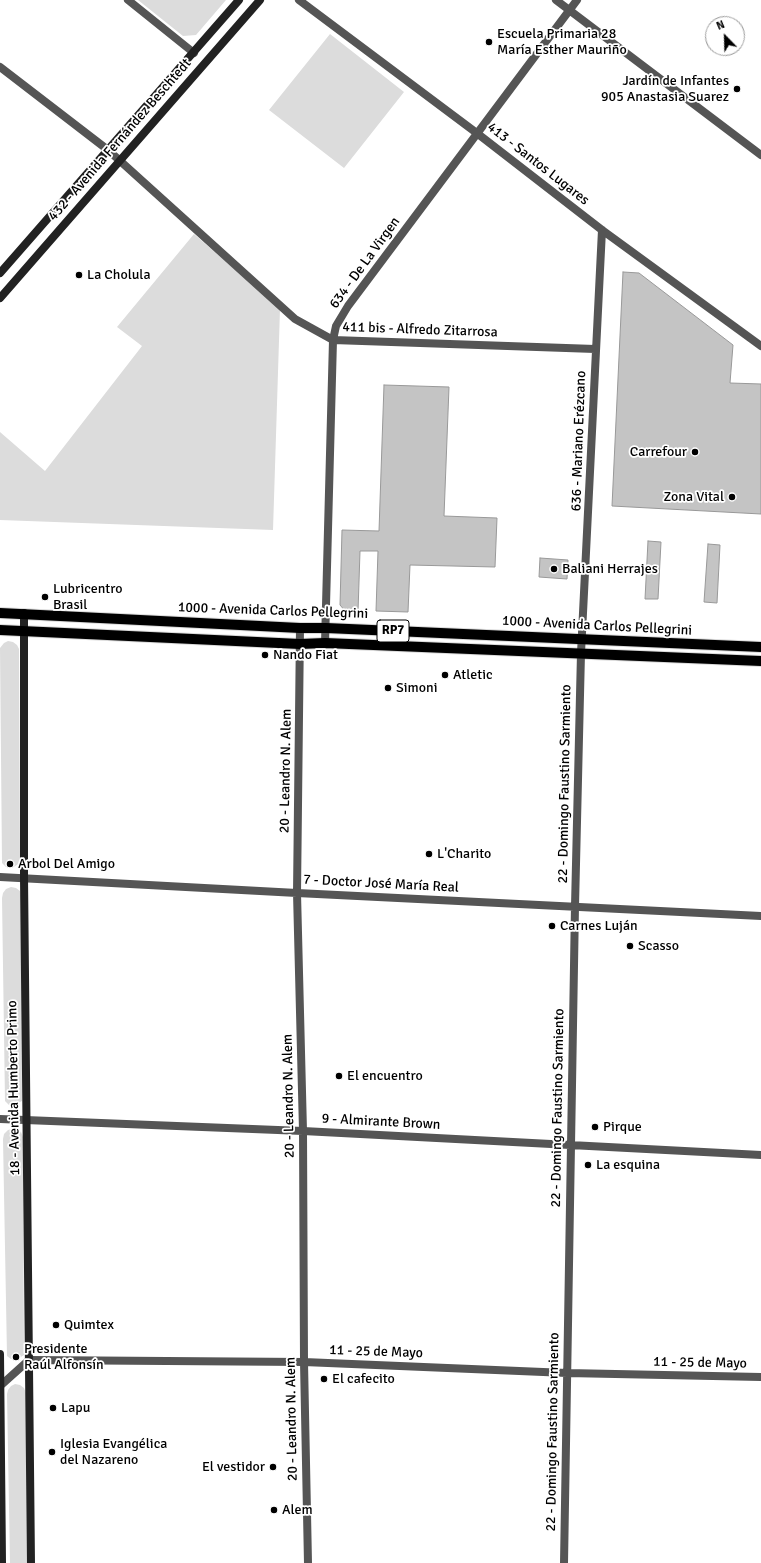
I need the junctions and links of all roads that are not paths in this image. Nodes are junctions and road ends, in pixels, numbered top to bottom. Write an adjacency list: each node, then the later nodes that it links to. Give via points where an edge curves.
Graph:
1 (128, 0): 8 (street)
2 (239, 0): 8 (main road, 432 - Avenida Fernández Beschtedt)
3 (260, 0): 13 (main road, 432 - Avenida Fernández Beschtedt)
4 (299, 0): 10 (street, 413 - Santos Lugares)
5 (556, 0): 7 (street)
6 (577, 0): 7 (street, 634 - De La Virgen)
7 (569, 10): 10 (street, 634 - De La Virgen); 12 (street)
8 (194, 52): 11 (main road, 432 - Avenida Fernández Beschtedt)
9 (0, 67): 11 (street, 411 bis - Alfredo Zitarrosa)
10 (478, 134): 14 (street, 413 - Santos Lugares); 17 (street, 634 - De La Virgen, via 348,306 336,326)
11 (108, 150): 13 (street, 411 bis - Alfredo Zitarrosa); 15 (main road, 432 - Avenida Fernández Beschtedt)
12 (761, 155)
13 (119, 160): 16 (main road, 432 - Avenida Fernández Beschtedt); 17 (street, 411 bis - Alfredo Zitarrosa, via 295,319)
14 (602, 230): 18 (street, 413 - Santos Lugares); 19 (street, 636 - Mariano Erézcano)
15 (0, 273)
16 (0, 298)
17 (333, 340): 19 (street, 411 bis - Alfredo Zitarrosa); 23 (street, 634 - De La Virgen)
18 (761, 346)
19 (595, 349): 26 (street, 636 - Mariano Erézcano)
20 (0, 613): 21 (main road, 1000 - Avenida Carlos Pellegrini / RP7)
21 (24, 613): 22 (main road, 1000 - Avenida Carlos Pellegrini / RP7); 25 (main road, 18 - Avenida Humberto Primo)
22 (300, 628): 23 (main road, 1000 - Avenida Carlos Pellegrini / RP7); 28 (street, 20 - Leandro N. Alem)
23 (326, 628): 26 (main road, 1000 - Avenida Carlos Pellegrini / RP7); 27 (street, 634 - De La Virgen)
24 (0, 630): 25 (main road, 1000 - Avenida Carlos Pellegrini / RP7)
25 (24, 630): 28 (main road, 1000 - Avenida Carlos Pellegrini / RP7); 33 (main road, 18 - Avenida Humberto Primo)
26 (583, 639): 29 (main road, 1000 - Avenida Carlos Pellegrini / RP7); 30 (street, 636 - Mariano Erézcano)
27 (325, 643): 28 (main road, 1000 - Avenida Carlos Pellegrini / RP7); 30 (main road, 1000 - Avenida Carlos Pellegrini / RP7)
28 (300, 644): 34 (street, 20 - Leandro N. Alem)
29 (761, 647)
30 (581, 654): 31 (main road, 1000 - Avenida Carlos Pellegrini / RP7); 35 (street, 22 - Domingo Faustino Sarmiento)
31 (761, 661)
32 (0, 877): 33 (street, 7 - Doctor José María Real)
33 (24, 877): 34 (street, 7 - Doctor José María Real); 38 (main road, 18 - Avenida Humberto Primo)
34 (297, 893): 35 (street, 7 - Doctor José María Real); 39 (street, 20 - Leandro N. Alem)
35 (575, 906): 36 (street, 7 - Doctor José María Real); 40 (street, 22 - Domingo Faustino Sarmiento)
36 (761, 916)
37 (0, 1119): 38 (street, 9 - Almirante Brown)
38 (27, 1120): 39 (street, 9 - Almirante Brown); 43 (main road, 18 - Avenida Humberto Primo)
39 (303, 1131): 40 (street, 9 - Almirante Brown); 44 (street, 20 - Leandro N. Alem)
40 (571, 1144): 41 (street, 9 - Almirante Brown); 45 (street, 22 - Domingo Faustino Sarmiento)
41 (761, 1155)
42 (0, 1354): 47 (main road)
43 (29, 1360): 44 (street, 11 - 25 de Mayo); 47 (street); 49 (main road, 18 - Avenida Humberto Primo)
44 (304, 1362): 45 (street, 11 - 25 de Mayo); 50 (street, 20 - Leandro N. Alem)
45 (567, 1373): 46 (street, 11 - 25 de Mayo); 51 (street, 22 - Domingo Faustino Sarmiento)
46 (761, 1377)
47 (0, 1386): 48 (main road)
48 (2, 1563)
49 (31, 1563)
50 (308, 1563)
51 (564, 1563)

